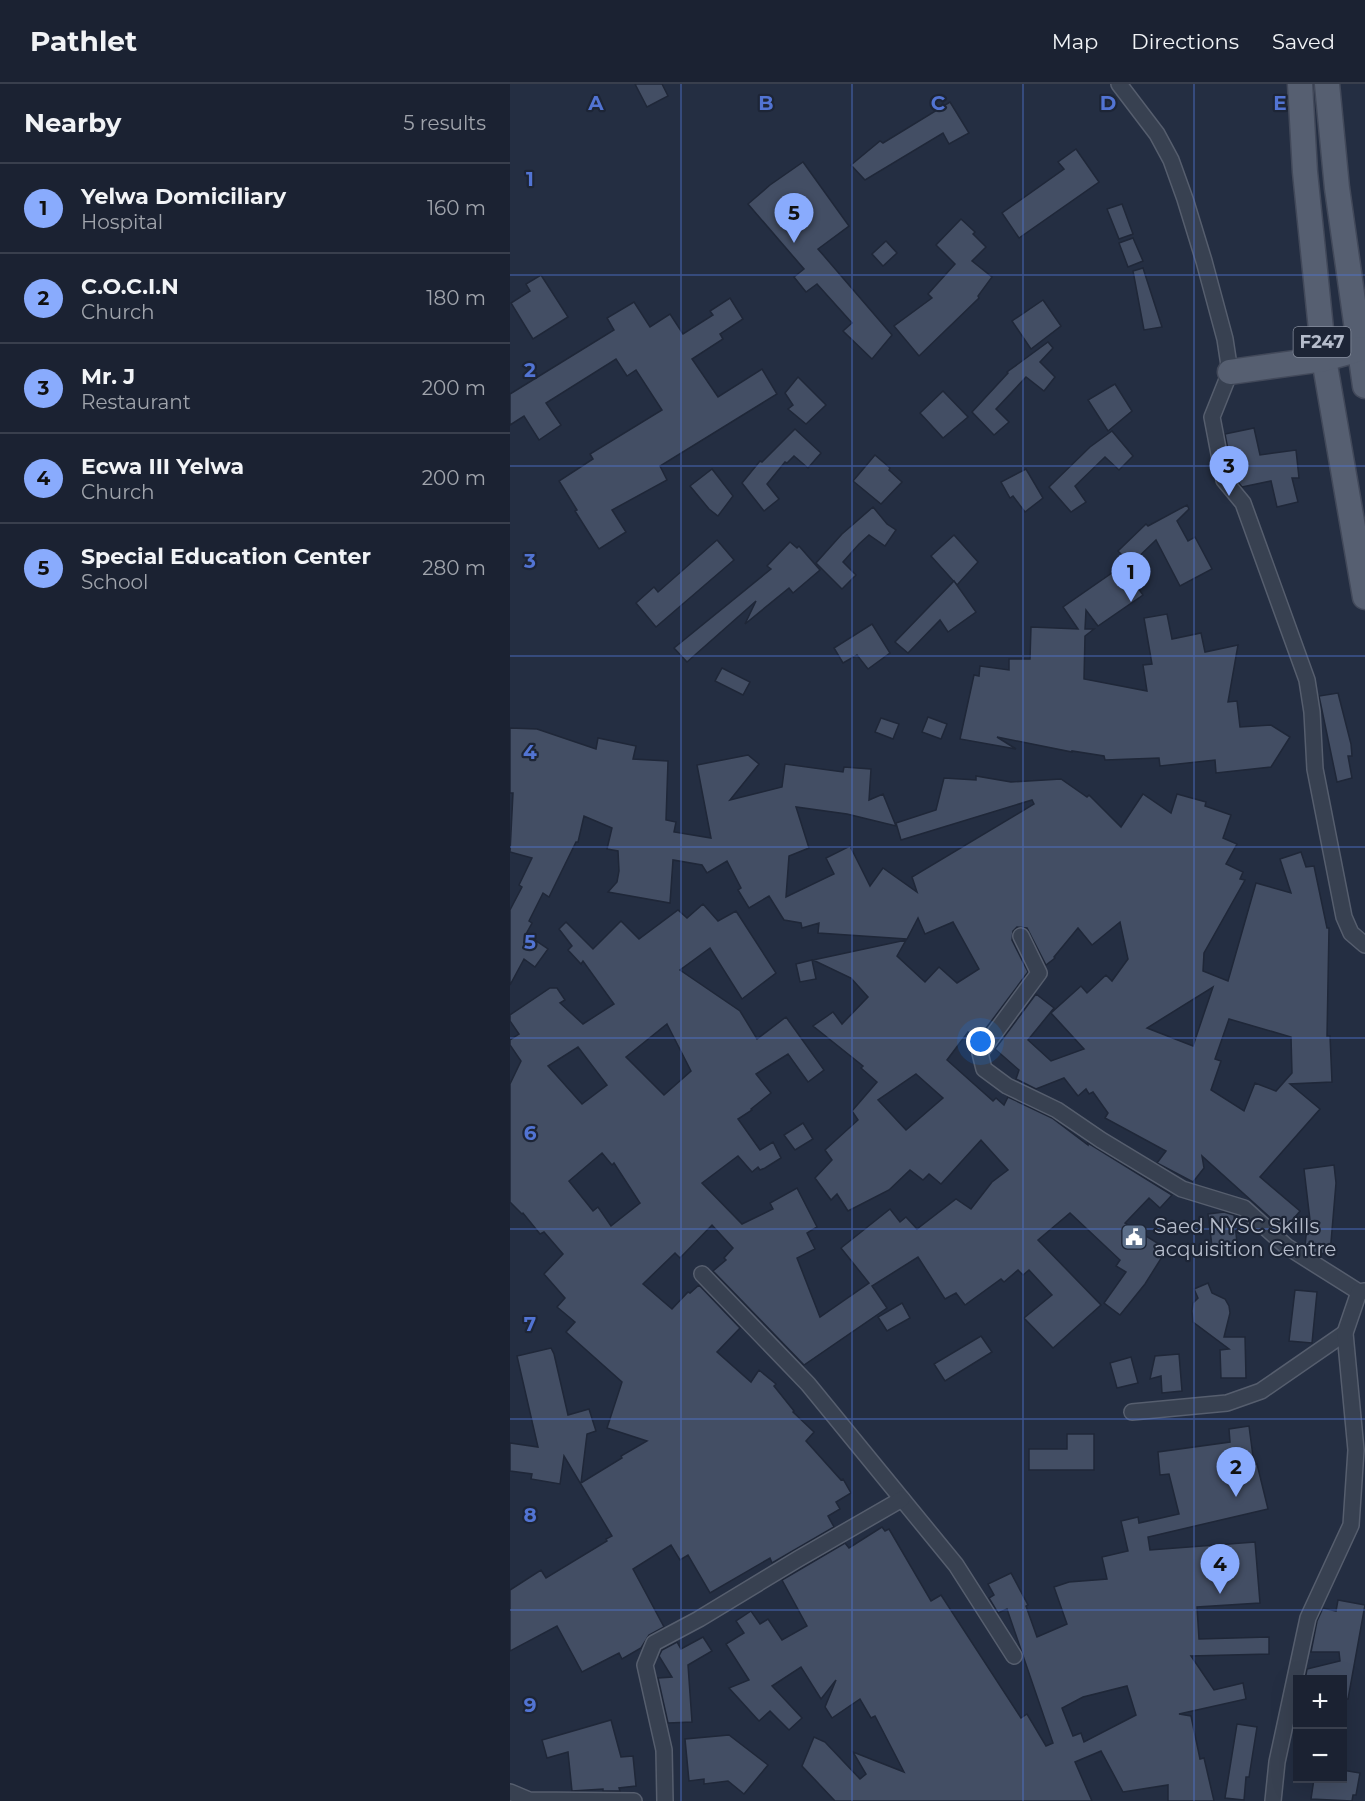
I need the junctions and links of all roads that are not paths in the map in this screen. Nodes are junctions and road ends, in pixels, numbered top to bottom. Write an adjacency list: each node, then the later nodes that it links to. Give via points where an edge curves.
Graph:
1 (1119, 84): 6 (street, via 1157,134 1171,160 1204,261)
2 (1300, 84): 5 (main road, F247)
3 (1327, 84): 4 (main road, F247)
4 (1360, 349): 5 (main road); 7 (main road, F247)
5 (1324, 359): 6 (main road); 8 (main road, F247)
6 (1230, 372): 10 (street, via 1212,417 1224,480 1243,503 1306,680 1312,712 1314,769 1344,917 1351,933)
7 (1365, 386)
8 (1365, 597)
9 (1021, 936): 12 (street, via 1039,973 980,1053 984,1069 1007,1086 1058,1110 1182,1189 1244,1208 1286,1246)
10 (1365, 945)
11 (702, 1274): 15 (street, via 808,1384)
12 (1362, 1292): 13 (street)
13 (1346, 1333): 14 (street, via 1261,1392 1227,1403); 20 (street, via 1356,1450 1351,1525 1308,1618 1277,1762)
14 (1132, 1412)
15 (902, 1499): 16 (street, via 956,1565); 19 (street, via 654,1643 645,1665 664,1750)
16 (1014, 1656)
17 (510, 1792): 18 (street, via 529,1800)
18 (634, 1801)
19 (665, 1801)
20 (1273, 1801)

